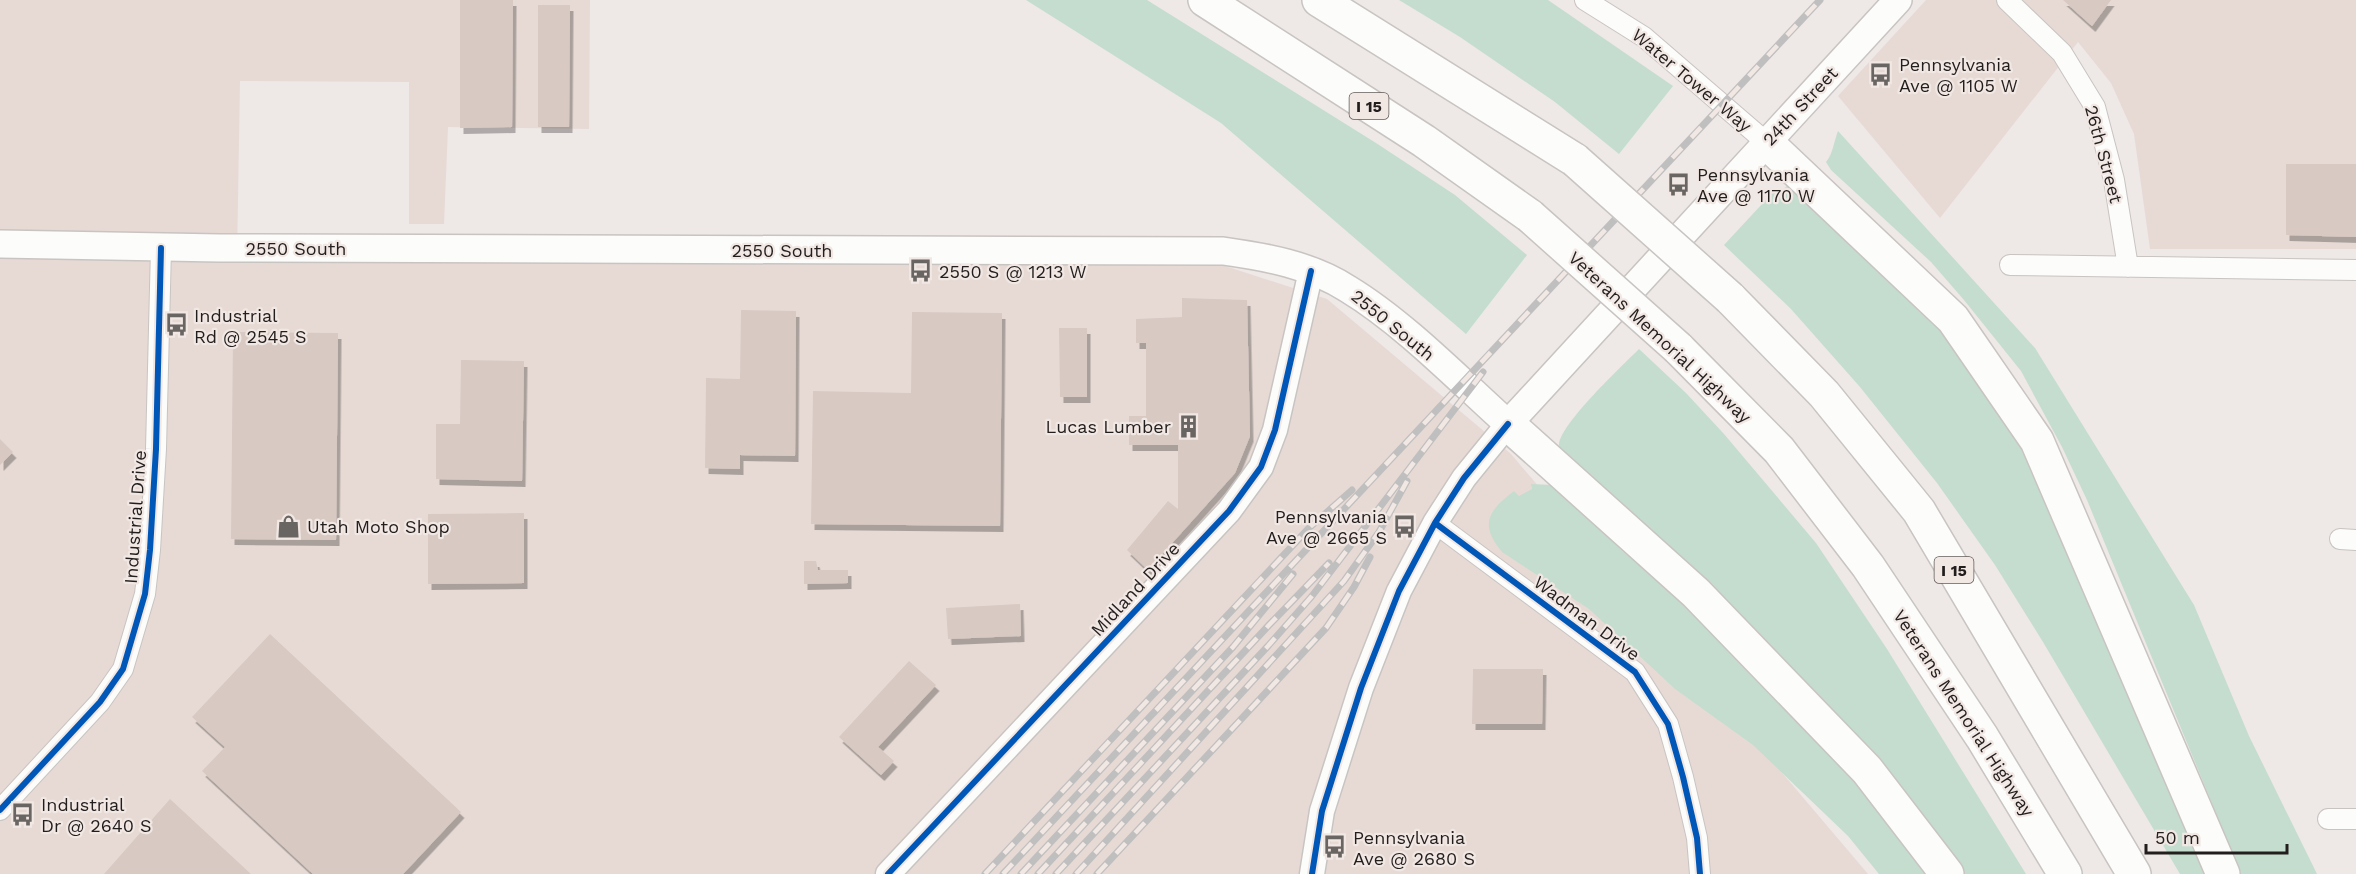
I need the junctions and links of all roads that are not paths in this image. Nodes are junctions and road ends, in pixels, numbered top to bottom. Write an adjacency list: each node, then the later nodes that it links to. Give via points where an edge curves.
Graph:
1 (1205, 0): 22 (highway, Veterans Memorial Highway / I 15, bridge, via 1424,141 1530,216 1678,348 1779,450 1868,566 1982,737)
2 (1319, 0): 23 (highway, I 15, bridge, via 1575,160 1730,298 1824,394 1919,511)
3 (1585, 0): 6 (street, Water Tower Way, via 1644,37)
4 (1898, 0): 6 (main road, 24th Street)
5 (2007, 0): 10 (street, 26th Street, via 2061,52 2095,107 2114,180)
6 (1767, 143): 13 (main road, 24th Street); 24 (highway, via 1953,319 2037,441)
7 (0, 244): 8 (main road, 2550 South)
8 (161, 248): 12 (main road, 2550 South, via 1222,251 1268,257); 15 (street, Industrial Drive, via 156,449 145,594 123,669 100,702)
9 (2010, 265): 10 (street)
10 (2128, 267): 11 (street)
11 (2356, 270)
12 (1311, 271): 13 (main road, 2550 South, via 1347,288 1385,315); 18 (street, Midland Drive, via 1275,430 1261,466 1229,511)
13 (1508, 424): 14 (street, via 1464,478); 21 (highway, via 1696,592 1867,770)
14 (1435, 523): 19 (street, via 1399,591 1361,688 1322,811); 20 (street, Wadman Drive, via 1635,672 1668,723 1695,828)
15 (0, 810)
16 (2328, 819): 17 (street)
17 (2356, 819)
18 (888, 874)
19 (1312, 874)
20 (1700, 874)
21 (1947, 874)
22 (2065, 874)
23 (2134, 874)
24 (2223, 874)

